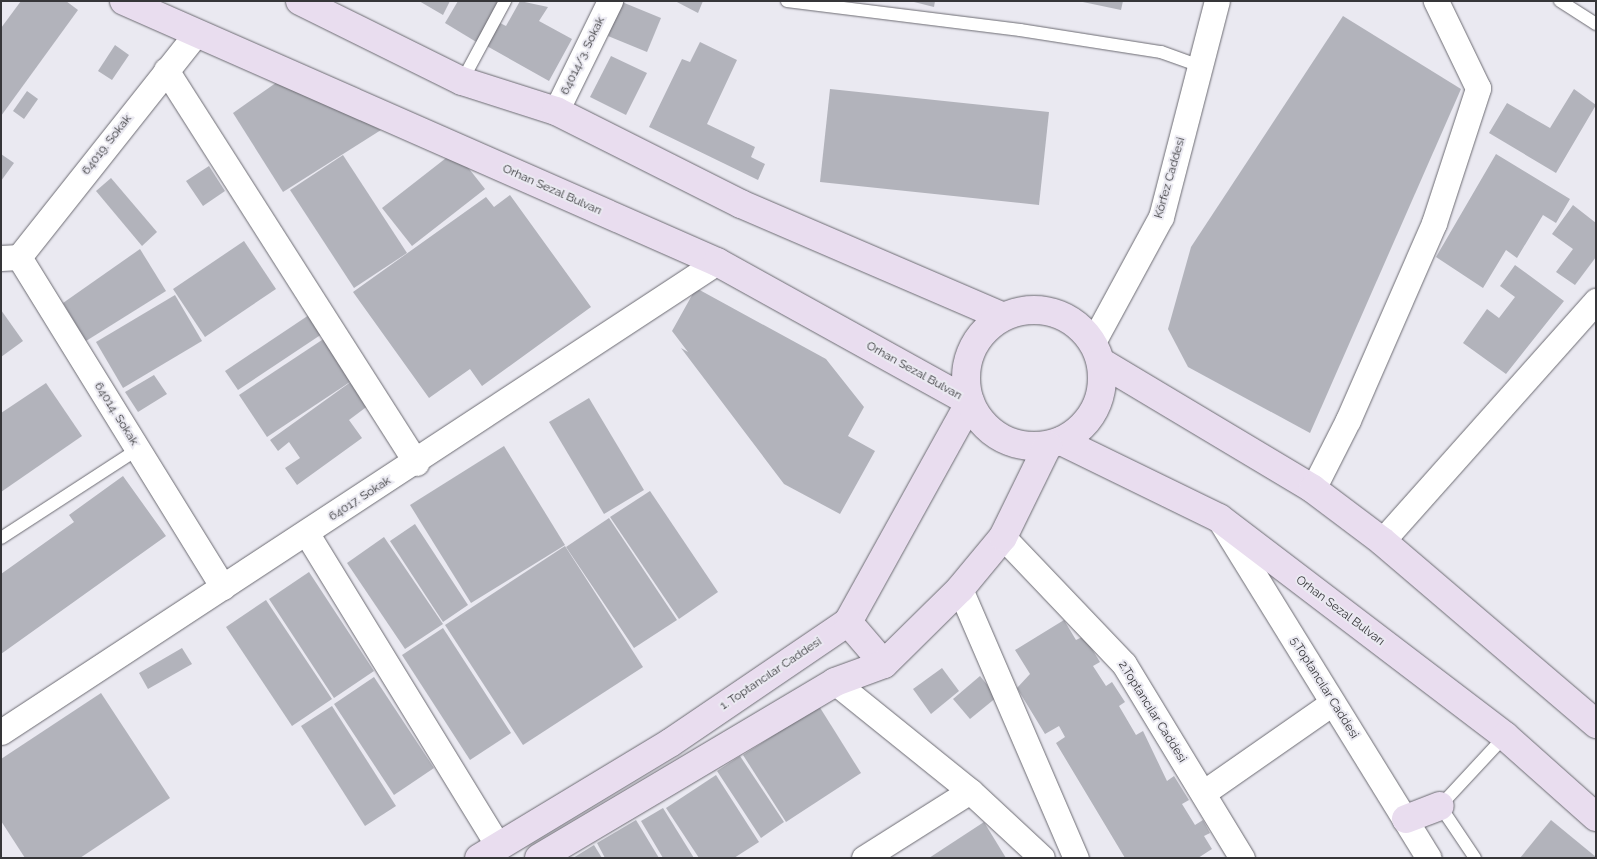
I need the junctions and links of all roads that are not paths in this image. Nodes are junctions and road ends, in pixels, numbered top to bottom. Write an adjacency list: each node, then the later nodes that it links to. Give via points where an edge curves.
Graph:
1 (124, 1): 10 (street, Orhan Sezal Bulvarı)
2 (300, 1): 13 (street)
3 (506, 1): 13 (lane)
4 (610, 1): 14 (street, 64014/3. Sokak)
5 (787, 1): 11 (lane, via 1020,30 1161,52)
6 (1218, 1): 11 (street, Körfez Caddesi)
7 (1436, 1): 24 (street, via 1478,88 1434,223 1348,420)
8 (1560, 1): 9 (lane)
9 (1596, 24)
10 (196, 34): 12 (street, 64019. Sokak); 16 (street, Orhan Sezal Bulvarı)
11 (1200, 66): 19 (street, Körfez Caddesi, via 1161,217)
12 (166, 70): 15 (street, 64019. Sokak); 23 (street)
13 (462, 81): 14 (street)
14 (556, 111): 18 (street, via 741,204)
15 (10, 258): 22 (street, 64014. Sokak)
16 (716, 262): 20 (street, Orhan Sezal Bulvarı); 23 (street, 64017. Sokak)
17 (1596, 301): 29 (street)
18 (1003, 317): 19 (street, Orhan Sezal Bulvarı, via 1036,310 1063,316); 20 (street, Orhan Sezal Bulvarı, via 987,328 967,362)
19 (1097, 352): 21 (street, via 1098,403 1088,421); 24 (street, Orhan Sezal Bulvarı)
20 (970, 402): 21 (street, Orhan Sezal Bulvarı, via 992,433 1010,442); 32 (street, 1. Toptancılar Caddesi)
21 (1055, 443): 25 (street, Orhan Sezal Bulvarı); 27 (street)
22 (138, 449): 28 (lane); 30 (street, 64014. Sokak)
23 (416, 463): 26 (street, 64017. Sokak)
24 (1312, 489): 29 (street, Orhan Sezal Bulvarı)
25 (1219, 518): 35 (street, 5.Toptancılar Caddesi); 38 (street, Orhan Sezal Bulvarı)
26 (307, 534): 30 (street, 64017. Sokak); 44 (street)
27 (1003, 537): 31 (street); 40 (street, 2.Toptancılar Caddesi, via 1124,664)
28 (1, 538)
29 (1382, 541): 36 (street, Orhan Sezal Bulvarı)
30 (223, 587): 37 (street, 64017. Sokak)
31 (960, 589): 33 (street); 48 (street)
32 (848, 622): 33 (street); 44 (street, 1. Toptancılar Caddesi, via 670,743)
33 (884, 664): 34 (street)
34 (835, 682): 39 (street); 45 (street)
35 (1332, 703): 40 (street); 43 (street, 5.Toptancılar Caddesi)
36 (1596, 724)
37 (1, 732)
38 (1505, 736): 41 (lane); 42 (street, Orhan Sezal Bulvarı)
39 (970, 791): 46 (street); 47 (street)
40 (1203, 794): 49 (street, 2.Toptancılar Caddesi)
41 (1440, 806): 43 (street); 51 (lane)
42 (1596, 817)
43 (1406, 819): 50 (street, 5.Toptancılar Caddesi)
44 (488, 852)
45 (539, 858)
46 (864, 858)
47 (1042, 858)
48 (1076, 858)
49 (1242, 858)
50 (1429, 858)
51 (1475, 858)

